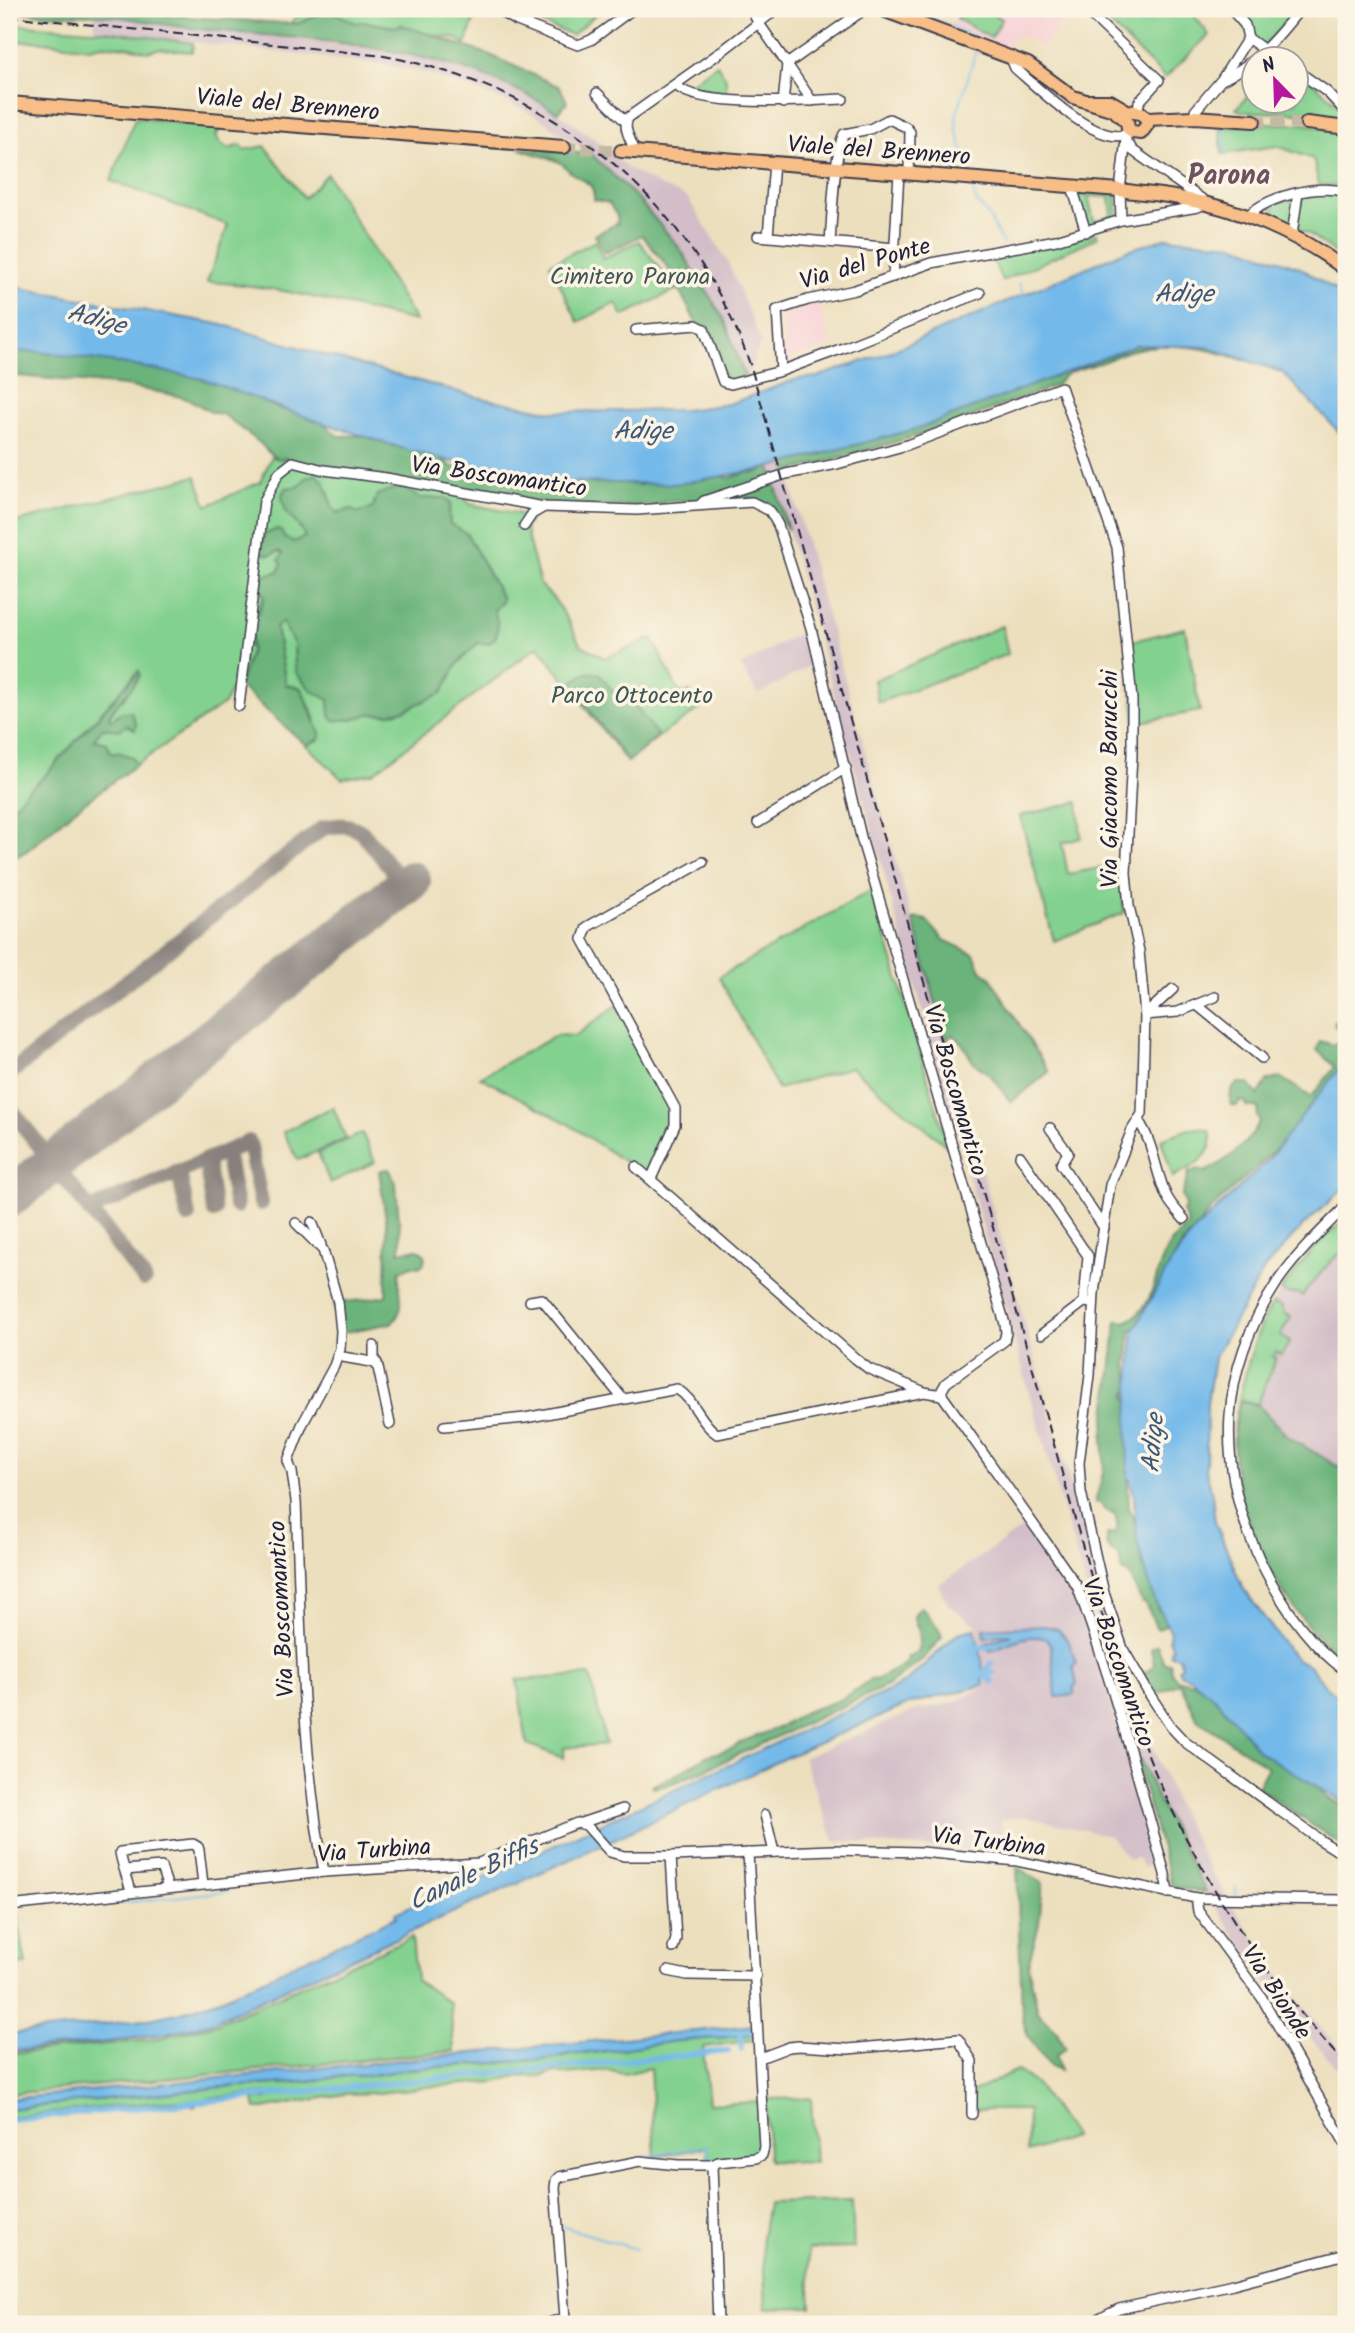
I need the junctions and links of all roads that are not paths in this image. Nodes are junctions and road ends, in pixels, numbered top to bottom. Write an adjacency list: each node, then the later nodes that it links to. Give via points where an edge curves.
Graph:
1 (497, 9): 2 (street, via 579,45)
2 (633, 9)
3 (751, 9): 12 (street)
4 (777, 9): 12 (street)
5 (865, 9): 17 (street)
6 (880, 9): 11 (main road)
7 (922, 9): 11 (street)
8 (1231, 9): 13 (street, via 1245,25)
9 (1300, 9): 15 (street)
10 (1089, 13): 32 (street, via 1159,80 1139,102)
11 (913, 20): 16 (main road)
12 (758, 22): 17 (street); 21 (street)
13 (1248, 38): 14 (street); 19 (street)
14 (1258, 46)
15 (1269, 46)
16 (1010, 56): 32 (main road, via 1063,92 1087,102 1110,102 1127,111); 34 (street, via 1016,68 1053,100 1089,127)
17 (787, 64): 24 (street); 26 (street)
18 (1240, 70): 19 (street)
19 (1222, 79): 28 (street)
20 (1310, 80): 27 (street)
21 (676, 85): 26 (street, via 692,96); 29 (street)
22 (597, 93): 29 (street)
23 (843, 99): 24 (street)
24 (812, 101): 26 (street)
25 (9, 103): 35 (main road, Viale del Brennero)
26 (783, 103)
27 (1346, 112)
28 (1191, 118): 30 (main road); 32 (main road)
29 (625, 121): 38 (street)
30 (1254, 121)
31 (1307, 123): 33 (main road)
32 (1136, 124): 34 (street); 36 (street)
33 (1346, 130)
34 (1113, 137): 36 (street)
35 (565, 147)
36 (1126, 150): 43 (street); 46 (street)
37 (621, 151): 38 (main road, Viale del Brennero)
38 (635, 152): 39 (main road, Viale del Brennero)
39 (774, 163): 40 (main road, Viale del Brennero); 52 (street)
40 (837, 168): 41 (main road, Viale del Brennero); 41 (street, via 844,134 870,129 889,118 910,132); 53 (street)
41 (904, 173): 42 (main road, Viale del Brennero); 54 (street)
42 (1072, 187): 43 (main road, Viale del Brennero); 49 (street)
43 (1120, 190): 46 (main road, Viale del Brennero); 48 (street)
44 (1346, 192): 45 (street, via 1325,188)
45 (1298, 194): 47 (street, via 1264,203); 50 (street)
46 (1204, 204): 47 (main road, Viale del Brennero); 48 (street, Via del Ponte)
47 (1246, 217): 50 (main road, Viale del Brennero)
48 (1121, 220): 49 (street, Via del Ponte)
49 (1086, 232): 56 (street, Via del Ponte, via 931,263)
50 (1292, 235): 55 (main road, Viale del Brennero)
51 (758, 236): 52 (street)
52 (768, 236): 53 (street)
53 (830, 242): 54 (street)
54 (895, 248): 56 (street)
55 (1346, 270)
56 (893, 277): 59 (street, Via del Ponte, via 777,310)
57 (980, 293): 59 (street)
58 (636, 330): 59 (street, via 696,325 704,329 723,382)
59 (781, 371)
60 (700, 505): 61 (street, Via Boscomantico, via 637,510); 64 (street, Via Boscomantico, via 752,502 770,511 778,525 811,628); 70 (street, Via Giacomo Barucchi, via 774,477 907,445 1061,387 1117,547 1132,700 1126,873)
61 (544, 507): 62 (street); 63 (street, Via Boscomantico, via 293,462 285,466 264,501)
62 (524, 526)
63 (239, 706)
64 (846, 768): 65 (street); 90 (street, Via Boscomantico, via 862,841 1005,1324 1004,1341 946,1383)
65 (758, 823)
66 (703, 862): 76 (street, via 583,933 675,1108 675,1125)
67 (1173, 989): 70 (street)
68 (1215, 997): 69 (street)
69 (1197, 1005): 70 (street); 71 (street)
70 (1144, 1015): 72 (street, Via Giacomo Barucchi, via 1142,1114)
71 (1262, 1058)
72 (1138, 1120): 78 (street, via 1167,1196); 81 (street, Via Giacomo Barucchi, via 1110,1185)
73 (1050, 1128): 81 (street, via 1068,1153 1061,1164)
74 (1020, 1156): 84 (street, Via Giacomo Barucchi, via 1088,1256)
75 (636, 1167): 76 (street)
76 (651, 1179): 89 (street, via 856,1359)
77 (1346, 1206): 94 (street, via 1280,1279 1260,1313 1243,1350 1229,1414 1229,1444 1235,1494 1264,1569 1308,1633)
78 (1184, 1219)
79 (313, 1222): 82 (street, Via Boscomantico)
80 (296, 1223): 82 (street, Via Boscomantico)
81 (1104, 1227): 84 (street, Via Giacomo Barucchi)
82 (323, 1250): 87 (street, Via Boscomantico, via 338,1302)
83 (530, 1301): 91 (street, via 542,1299)
84 (1088, 1303): 85 (street); 101 (street, Via Giacomo Barucchi, via 1090,1375 1081,1492 1104,1593 1123,1649 1147,1692 1185,1742)
85 (1042, 1335)
86 (374, 1346): 88 (street)
87 (337, 1356): 88 (street); 103 (street, Via Boscomantico, via 288,1461 296,1501 305,1705)
88 (374, 1363): 92 (street)
89 (924, 1392): 90 (street); 91 (street, via 717,1434 677,1389)
90 (943, 1395): 107 (street, Via Boscomantico, via 1077,1586)
91 (623, 1399): 93 (street, via 525,1418)
92 (390, 1424)
93 (444, 1426)
94 (1346, 1671)
95 (623, 1809): 97 (street, Via Turbina)
96 (765, 1815): 98 (street)
97 (584, 1824): 100 (street, Via Turbina, via 606,1849 624,1856); 103 (street, Via Turbina, via 567,1825 479,1863)
98 (774, 1852): 99 (street, Via Turbina); 107 (street, Via Turbina, via 833,1850 1002,1859)
99 (748, 1853): 100 (street, Via Turbina); 113 (street)
100 (671, 1856): 111 (street)
101 (1346, 1856)
102 (125, 1870): 104 (street, via 120,1852 192,1844 199,1850); 105 (street, via 161,1867); 106 (street)
103 (324, 1872): 104 (street, Via Turbina)
104 (203, 1884): 105 (street, Via Turbina)
105 (168, 1888): 106 (street, Via Turbina)
106 (131, 1892): 110 (street, Via Turbina)
107 (1168, 1893): 108 (street, Via Turbina)
108 (1196, 1898): 109 (street, Via Turbina); 116 (street, Via Bionde, via 1198,1911 1265,2002)
109 (1346, 1900)
110 (9, 1906)
111 (673, 1948)
112 (668, 1971): 113 (street)
113 (755, 1976): 114 (street)
114 (760, 2058): 115 (street, via 798,2046 848,2049 958,2039 972,2061); 117 (street, via 762,2155)
115 (972, 2114)
116 (1346, 2146)
117 (712, 2165): 119 (street, via 640,2161 559,2177 555,2188 565,2318); 120 (street)
118 (1346, 2254): 121 (street, via 1119,2309)
119 (545, 2324)
120 (718, 2324)
121 (1089, 2324)

